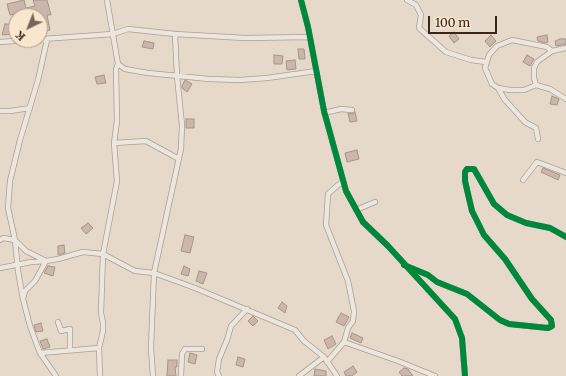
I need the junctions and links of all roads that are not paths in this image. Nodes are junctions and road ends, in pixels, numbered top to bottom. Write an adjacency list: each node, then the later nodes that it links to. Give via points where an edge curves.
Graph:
1 (107, 0): 4 (street)
2 (301, 0): 6 (street)
3 (407, 0): 11 (street, via 416,5 421,15 419,28 446,52)
4 (113, 34): 5 (street, via 128,29); 7 (street); 12 (street)
5 (175, 34): 6 (street, via 245,38); 14 (street)
6 (310, 37): 13 (street)
7 (48, 40)
8 (45, 48): 18 (street)
9 (566, 48): 10 (street)
10 (552, 51): 11 (street, via 512,40 497,46); 15 (street, via 537,62 534,68)
11 (486, 62): 16 (street, via 484,68 492,84)
12 (118, 64): 14 (street, via 125,69); 23 (street)
13 (316, 71): 14 (street, via 240,80); 21 (street)
14 (177, 76): 24 (street, via 182,125)
15 (536, 85): 16 (street, via 524,90); 17 (street, via 550,89)
16 (498, 88): 22 (street, via 525,122 536,128)
17 (566, 99)
18 (30, 108): 20 (street); 32 (street, via 10,181 8,208)
19 (352, 110): 21 (street, via 341,109)
20 (0, 111)
21 (324, 113): 27 (street)
22 (538, 139)
23 (114, 143): 24 (street, via 146,141); 33 (street, via 117,181)
24 (178, 159): 38 (street)
25 (566, 173): 26 (street, via 537,162)
26 (523, 180)
27 (343, 182): 29 (street); 42 (street, via 328,194 326,225 348,282 354,311)
28 (375, 202): 29 (street)
29 (356, 210): 36 (street, via 363,222)
30 (566, 237): 36 (street, via 550,228 526,223 507,215 494,204 474,169 467,169 465,172 472,211 484,235 551,320 552,326 548,328 509,324 467,294)
31 (0, 240): 32 (street)
32 (15, 240): 34 (street, via 26,252); 35 (street)
33 (103, 254): 34 (street, via 83,252); 38 (street, via 135,271); 43 (street, via 103,331)
34 (46, 261): 35 (street); 39 (street, via 35,281 25,291)
35 (17, 265): 37 (street); 39 (street)
36 (404, 265): 50 (street, via 455,319 462,338)
37 (0, 268)
38 (154, 273): 40 (street); 53 (street, via 151,348)
39 (23, 299): 46 (street)
40 (247, 309): 47 (street, via 295,330 304,342); 55 (street, via 231,326 219,360)
41 (58, 322): 45 (street, via 61,331 70,330)
42 (344, 342): 48 (street); 59 (street)
43 (99, 348): 45 (street); 52 (street)
44 (202, 349): 54 (street, via 185,349 182,354)
45 (70, 350): 46 (street)
46 (40, 353): 51 (street)
47 (324, 357): 48 (street); 56 (street)
48 (327, 362): 49 (street)
49 (332, 368): 57 (street); 58 (street)
50 (464, 375)
51 (56, 376)
52 (100, 376)
53 (153, 376)
54 (182, 376)
55 (219, 376)
56 (299, 376)
57 (334, 376)
58 (337, 376)
59 (435, 376)

